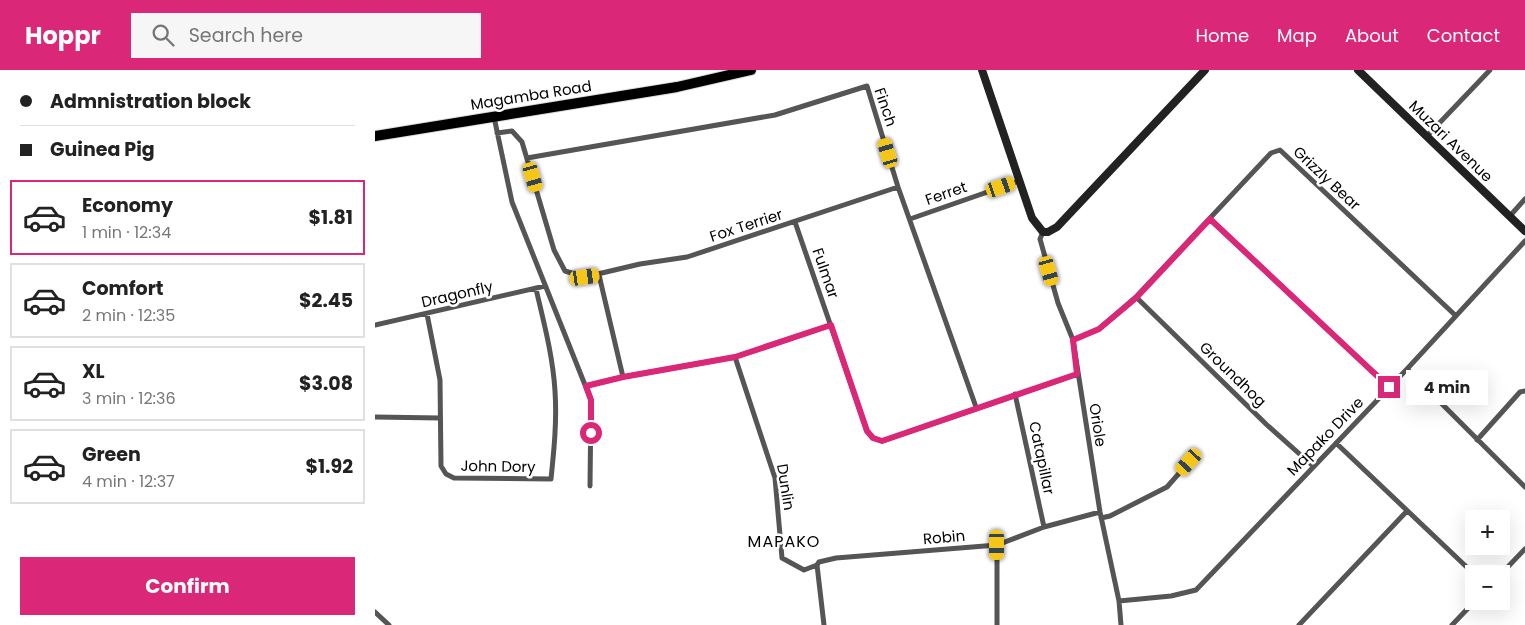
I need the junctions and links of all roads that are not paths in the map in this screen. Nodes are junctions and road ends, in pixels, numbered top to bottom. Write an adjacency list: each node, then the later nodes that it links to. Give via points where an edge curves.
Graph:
1 (751, 70): 6 (highway, Magamba Road, via 677,87)
2 (982, 70): 11 (street)
3 (1205, 70): 19 (street, via 1057,227)
4 (1358, 70): 9 (street, Muzari Avenue)
5 (1490, 70): 9 (street)
6 (494, 116): 7 (street); 8 (highway, Magamba Road)
7 (497, 133): 10 (street, via 513,131 523,142); 22 (street, via 512,202)
8 (375, 136)
9 (1427, 136): 14 (street, Muzari Avenue)
10 (527, 158): 12 (street, Finch, via 775,115 867,86); 21 (street, Fox Terrier, via 554,250 565,271 585,277)
11 (1019, 181): 15 (street, Ferret); 19 (street, via 1032,218)
12 (898, 187): 15 (street, Finch); 17 (street, Fox Terrier)
13 (1525, 199): 14 (street)
14 (1509, 217): 18 (street, Muzari Avenue)
15 (910, 219): 38 (street, Finch)
16 (1210, 219): 24 (street, Grizzly Bear); 26 (street, Grizzly Bear, via 1271,153 1280,150); 35 (street)
17 (795, 222): 21 (street, Fox Terrier, via 687,257 640,264); 28 (street, Fulmar)
18 (1525, 231)
19 (1043, 232): 29 (street, Oriole, via 1040,239 1058,304)
20 (1525, 242): 26 (street, Mapako Drive)
21 (599, 275): 33 (street)
22 (545, 286): 23 (street, Dragonfly); 34 (street)
23 (536, 289): 25 (street, Dragonfly); 40 (street, John Dory, via 555,391 556,438 551,480 454,478 446,474 441,466)
24 (1136, 298): 29 (street, Grizzly Bear, via 1099,329); 44 (street, Groundhog)
25 (427, 314): 27 (street, Dragonfly); 40 (street, John Dory, via 440,380)
26 (1455, 315): 31 (street, Mapako Drive)
27 (375, 325)
28 (831, 325): 30 (street); 38 (street, Fulmar, via 867,431 873,438 882,441)
29 (1073, 340): 32 (street, Oriole)
30 (735, 357): 33 (street); 54 (street, Dunlin, via 775,478 782,558 803,570)
31 (1407, 369): 35 (street, Mapako Drive); 41 (street)
32 (1077, 374): 37 (street, Fulmar); 48 (street, Oriole)
33 (623, 377): 34 (street)
34 (586, 386): 45 (street, via 592,415)
35 (1389, 387): 42 (street, Mapako Drive)
36 (1525, 391): 41 (street, via 1520,392)
37 (1015, 394): 38 (street, Fulmar); 50 (street, Catapillar)
38 (976, 407)
39 (375, 417): 40 (street)
40 (440, 418)
41 (1477, 440): 46 (street)
42 (1336, 443): 44 (street, Mapako Drive); 47 (street)
43 (1189, 462): 49 (street, via 1167,487)
44 (1313, 466): 56 (street, Mapako Drive, via 1196,590)
45 (590, 486)
46 (1525, 487)
47 (1407, 511): 55 (street); 63 (street)
48 (1100, 512): 49 (street, Oriole); 50 (street, Robin)
49 (1101, 518): 56 (street, Oriole)
50 (1044, 527): 51 (street, Robin)
51 (997, 545): 54 (street, Robin, via 836,558 819,562); 61 (street)
52 (1525, 549): 53 (street)
53 (1510, 565)
54 (817, 566): 60 (street)
55 (1465, 566)
56 (1119, 602): 62 (street, Oriole)
57 (1466, 610): 64 (street)
58 (375, 612): 59 (street)
59 (388, 625)
60 (823, 625)
61 (997, 625)
62 (1121, 625)
63 (1299, 625)
64 (1452, 625)

